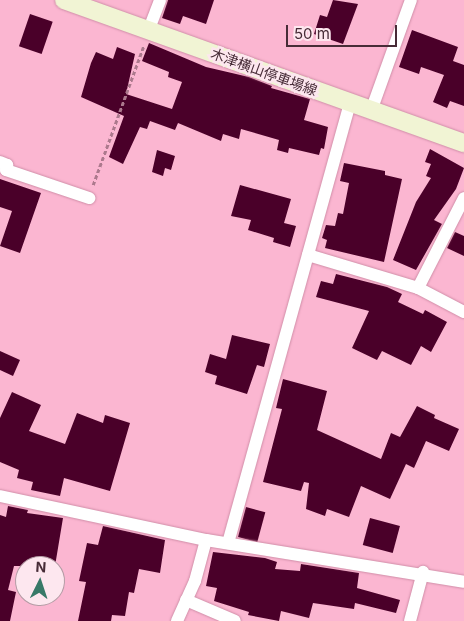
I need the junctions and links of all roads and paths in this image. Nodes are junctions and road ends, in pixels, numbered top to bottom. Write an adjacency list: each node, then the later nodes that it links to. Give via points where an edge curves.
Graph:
1 (64, 0): 4 (main road, 木津横山停車場線)
2 (160, 0): 4 (street)
3 (411, 0): 6 (street)
4 (150, 29): 5 (main road, 木津横山停車場線); 9 (path)
5 (350, 103): 6 (main road, 木津横山停車場線); 11 (street)
6 (371, 111): 7 (main road, 木津横山停車場線)
7 (464, 144)
8 (0, 162): 9 (street, via 7,165 6,170)
9 (88, 198)
10 (464, 198): 12 (street)
11 (308, 255): 12 (street); 16 (street)
12 (418, 288): 13 (street)
13 (464, 312)
14 (0, 496): 15 (street)
15 (206, 540): 16 (street); 19 (street, via 195,581)
16 (228, 543): 17 (street)
17 (422, 572): 18 (street); 22 (street)
18 (464, 582)
19 (186, 600): 20 (street); 21 (street)
20 (177, 621)
21 (235, 621)
22 (410, 621)

